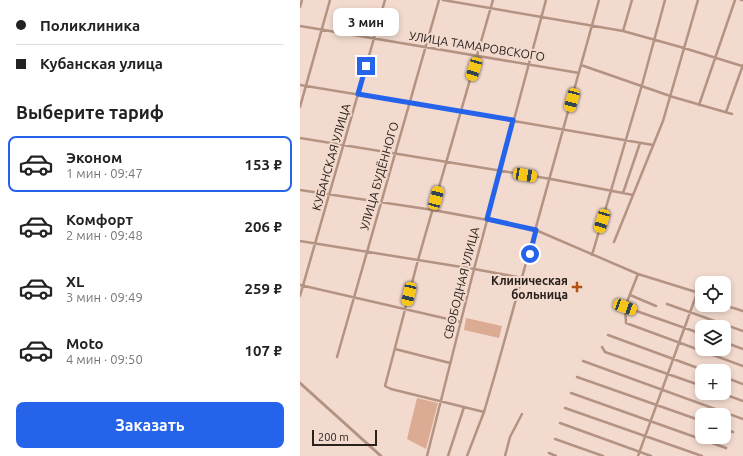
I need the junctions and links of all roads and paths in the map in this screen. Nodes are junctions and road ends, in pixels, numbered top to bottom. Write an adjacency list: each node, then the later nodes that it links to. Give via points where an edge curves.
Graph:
1 (302, 0): 13 (street)
2 (330, 0): 18 (street)
3 (385, 0): 20 (street, КУБАНСКАЯ УЛИЦА)
4 (438, 0): 22 (street, УЛИЦА БУДЁННОГО)
5 (443, 0): 14 (street)
6 (493, 0): 14 (street)
7 (546, 0): 15 (street, СВОБОДНАЯ УЛИЦА)
8 (599, 0): 16 (street)
9 (632, 0): 19 (street)
10 (665, 0): 21 (street)
11 (698, 0): 23 (street)
12 (735, 0): 25 (street)
13 (300, 7)
14 (491, 8): 15 (street); 24 (street)
15 (542, 17): 16 (street); 26 (street, СВОБОДНАЯ УЛИЦА)
16 (592, 25): 19 (street); 27 (street)
17 (300, 26): 18 (street, УЛИЦА ТАМАРОВСКОГО)
18 (321, 29): 20 (street, УЛИЦА ТАМАРОВСКОГО); 31 (street)
19 (623, 31): 21 (street)
20 (374, 38): 22 (street, УЛИЦА ТАМАРОВСКОГО); 33 (street, КУБАНСКАЯ УЛИЦА)
21 (654, 39): 23 (street); 32 (street)
22 (425, 47): 24 (street, УЛИЦА ТАМАРОВСКОГО); 35 (street, УЛИЦА БУДЁННОГО)
23 (684, 48): 25 (street); 34 (street)
24 (478, 55): 26 (street, УЛИЦА ТАМАРОВСКОГО); 38 (street)
25 (715, 58): 28 (street); 36 (street)
26 (529, 64): 29 (street, УЛИЦА ТАМАРОВСКОГО); 41 (street, СВОБОДНАЯ УЛИЦА)
27 (581, 65): 29 (street); 32 (street)
28 (743, 66): 39 (street)
29 (579, 73): 42 (street)
30 (300, 85): 31 (street)
31 (306, 86): 33 (street); 37 (street)
32 (642, 86): 34 (street); 44 (street)
33 (358, 94): 35 (street); 46 (street, КУБАНСКАЯ УЛИЦА)
34 (671, 95): 36 (street); 47 (street)
35 (409, 102): 38 (street); 48 (street, УЛИЦА БУДЁННОГО)
36 (699, 105): 39 (street)
37 (300, 107)
38 (461, 112): 41 (street); 49 (street)
39 (726, 112): 40 (street)
40 (732, 114)
41 (513, 120): 42 (street); 50 (street, СВОБОДНАЯ УЛИЦА)
42 (564, 129): 44 (street); 51 (street)
43 (300, 138): 46 (street)
44 (626, 140): 45 (street); 53 (street)
45 (640, 142): 47 (street); 54 (street)
46 (344, 144): 48 (street); 55 (street, КУБАНСКАЯ УЛИЦА)
47 (652, 144): 56 (street)
48 (395, 153): 49 (street); 57 (street, УЛИЦА БУДЁННОГО)
49 (446, 162): 50 (street); 58 (street)
50 (500, 171): 51 (street); 59 (street, СВОБОДНАЯ УЛИЦА)
51 (551, 179): 53 (street); 60 (street)
52 (300, 190): 55 (street)
53 (611, 191): 54 (street); 65 (street)
54 (623, 193): 56 (street)
55 (329, 194): 57 (street); 63 (street, КУБАНСКАЯ УЛИЦА)
56 (633, 195): 62 (street)
57 (381, 202): 58 (street); 64 (street, УЛИЦА БУДЁННОГО)
58 (433, 210): 59 (street); 66 (street)
59 (487, 219): 60 (street); 67 (street, СВОБОДНАЯ УЛИЦА)
60 (536, 230): 65 (street); 69 (street)
61 (300, 241): 63 (street)
62 (614, 242)
63 (315, 244): 64 (street); 70 (street, КУБАНСКАЯ УЛИЦА)
64 (367, 252): 66 (street); 74 (street, УЛИЦА БУДЁННОГО)
65 (592, 254): 68 (street)
66 (418, 260): 67 (street); 80 (street)
67 (474, 269): 69 (street); 83 (street, СВОБОДНАЯ УЛИЦА)
68 (637, 274): 71 (street); 72 (street)
69 (523, 278): 113 (street)
70 (301, 285): 73 (street, КУБАНСКАЯ УЛИЦА); 74 (street)
71 (695, 292)
72 (630, 295): 77 (street); 78 (street)
73 (300, 296)
74 (353, 298): 80 (street); 93 (street, УЛИЦА БУДЁННОГО)
75 (695, 299): 82 (street)
76 (667, 304): 82 (street)
77 (656, 306)
78 (625, 307): 84 (street); 88 (street, via 626,323)
79 (731, 307): 81 (street)
80 (406, 310): 83 (street); 91 (street)
81 (743, 311)
82 (690, 312): 84 (street); 85 (street)
83 (461, 322): 96 (street, СВОБОДНАЯ УЛИЦА)
84 (684, 328): 86 (street); 88 (street)
85 (743, 331)
86 (695, 332)
87 (608, 335): 94 (street)
88 (678, 343): 94 (street); 97 (street)
89 (731, 345): 92 (street)
90 (602, 348): 99 (street, via 605,352)
91 (396, 349): 96 (street); 108 (street, via 385,386)
92 (743, 349)
93 (337, 357)
94 (673, 359): 98 (street); 99 (street)
95 (583, 361): 105 (street)
96 (450, 363): 108 (street, СВОБОДНАЯ УЛИЦА)
97 (743, 366)
98 (695, 367)
99 (667, 374): 103 (street); 105 (street)
100 (577, 377): 110 (street)
101 (731, 380): 104 (street)
102 (300, 383): 124 (street)
103 (695, 384)
104 (743, 384)
105 (661, 390): 110 (street); 116 (street)
106 (571, 393): 117 (street)
107 (731, 397): 109 (street)
108 (441, 401): 111 (street); 125 (street, СВОБОДНАЯ УЛИЦА)
109 (743, 402)
110 (656, 406): 115 (street); 117 (street)
111 (464, 407): 113 (street); 126 (street)
112 (565, 408): 119 (street)
113 (484, 412): 127 (street)
114 (522, 414): 128 (street, via 510,437)
115 (695, 419)
116 (743, 419)
117 (651, 421): 119 (street); 121 (street)
118 (560, 423): 122 (street)
119 (644, 436): 122 (street); 133 (street)
120 (555, 439): 130 (street)
121 (726, 448)
122 (639, 452): 131 (street); 132 (street)
123 (549, 453): 129 (street)
124 (381, 456)
125 (427, 456)
126 (448, 456)
127 (467, 456)
128 (505, 456)
129 (556, 456)
130 (602, 456)
131 (638, 456)
132 (651, 456)
133 (702, 456)

